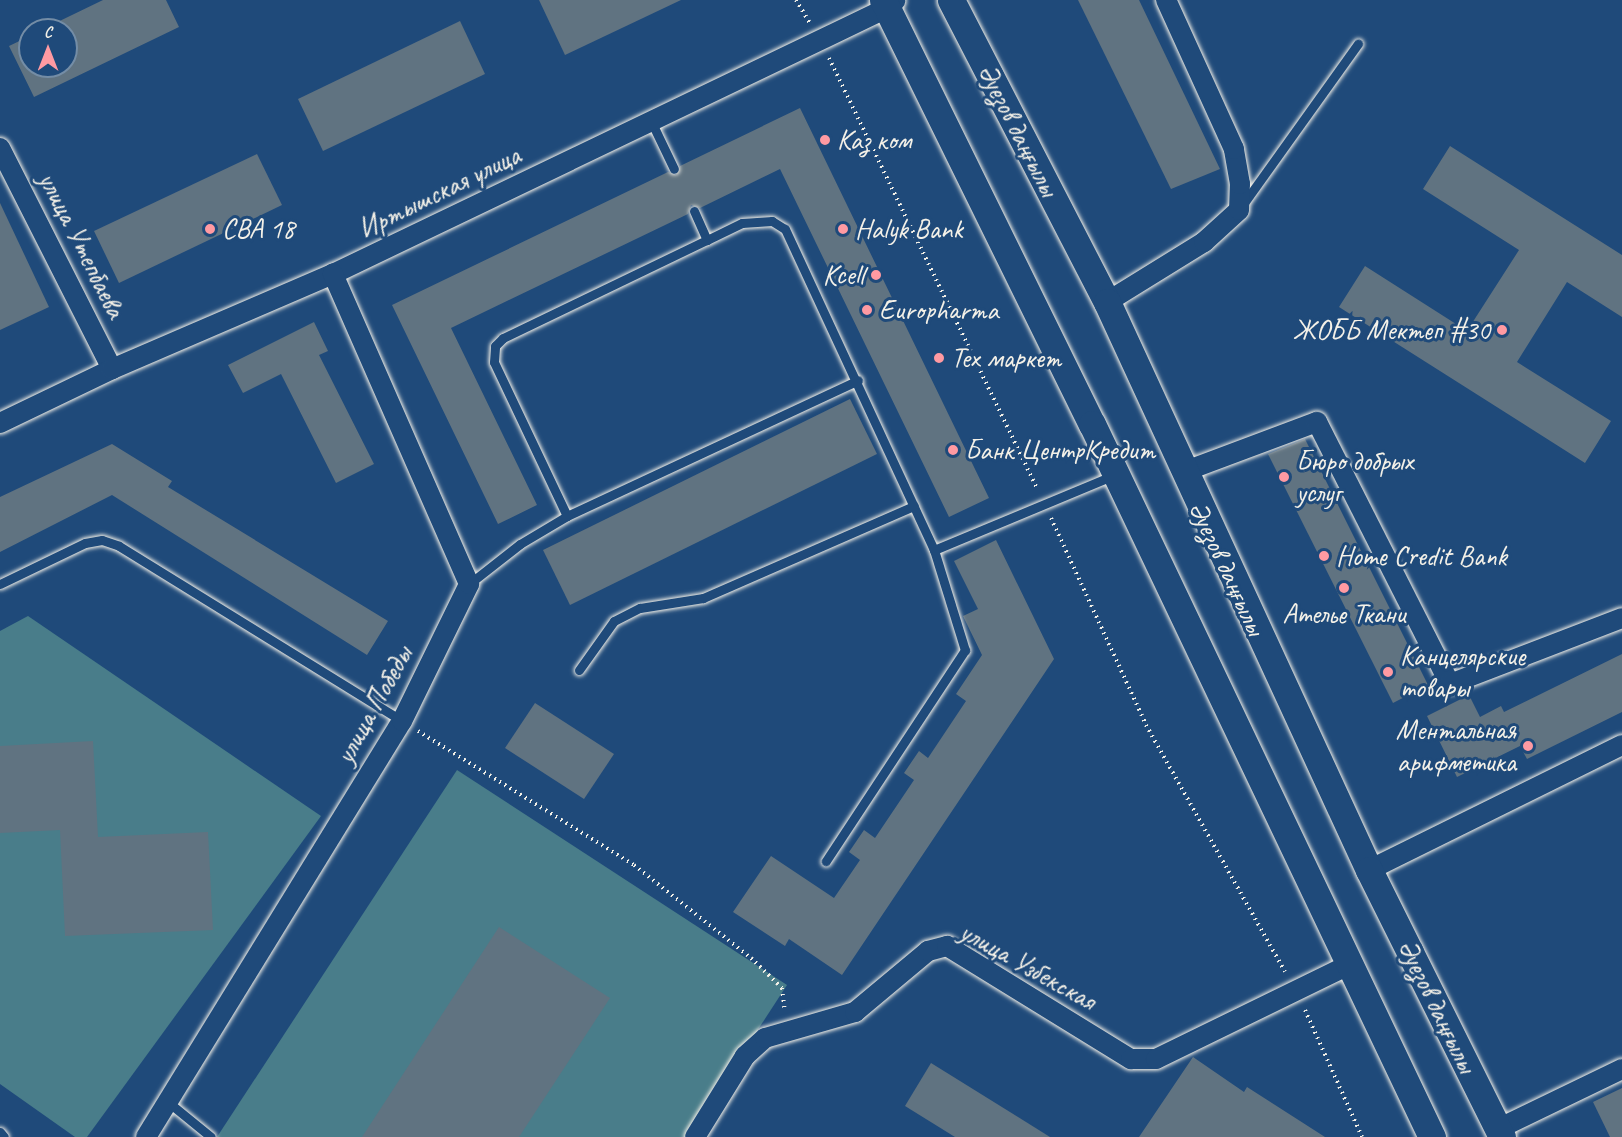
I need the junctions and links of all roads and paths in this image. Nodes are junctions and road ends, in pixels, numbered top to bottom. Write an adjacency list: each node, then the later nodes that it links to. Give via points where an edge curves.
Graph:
1 (951, 0): 13 (main road, Әуезов даңғылы)
2 (1166, 0): 9 (street, via 1234,149 1240,184)
3 (888, 3): 4 (street, Иртышская улица); 18 (main road)
4 (820, 40): 6 (street, Иртышская улица); 19 (path)
5 (1358, 44): 9 (lane)
6 (651, 121): 8 (lane); 12 (street, Иртышская улица)
7 (0, 148): 14 (street, улица Утепбаева)
8 (674, 169)
9 (1239, 210): 13 (street, via 1204,242)
10 (694, 211): 11 (lane)
11 (707, 240): 15 (lane, via 742,223 772,221 785,229); 21 (lane, via 503,338 495,346 494,362)
12 (333, 274): 14 (street, Иртышская улица); 24 (street)
13 (1107, 302): 17 (main road, Әуезов даңғылы)
14 (112, 369): 16 (street, Иртышская улица)
15 (858, 380): 20 (lane); 21 (lane)
16 (0, 423)
17 (1183, 472): 25 (street, via 1317,422 1450,684); 30 (main road, Әуезов даңғылы)
18 (1116, 474): 19 (lane); 31 (main road)
19 (1044, 504): 22 (lane); 32 (path, via 1146,725)
20 (914, 506): 22 (lane); 26 (lane, via 703,598 640,608 614,621)
21 (567, 516): 24 (lane, via 520,544)
22 (934, 550): 29 (lane, via 965,650)
23 (0, 584): 27 (lane, via 85,543 102,540 119,546)
24 (469, 584): 27 (street, улица Победы)
25 (1622, 618)
26 (579, 670)
27 (402, 722): 33 (path, via 634,866 706,923 782,988); 35 (street, улица Победы)
28 (1622, 745): 30 (street)
29 (826, 861)
30 (1369, 870): 37 (main road, Әуезов даңғылы)
31 (1347, 966): 32 (street, улица Узбекская); 43 (main road)
32 (1296, 991): 33 (street, улица Узбекская, via 1156,1059 1131,1059 947,946 928,951 855,1012); 42 (path)
33 (789, 1030): 41 (street, улица Узбекская, via 765,1038 745,1056)
34 (1622, 1068): 37 (street)
35 (168, 1102): 39 (street, улица Победы); 40 (lane)
36 (0, 1132): 38 (lane)
37 (1500, 1133)
38 (4, 1137)
39 (146, 1137)
40 (211, 1137)
41 (694, 1137)
42 (1362, 1137)
43 (1432, 1137)

